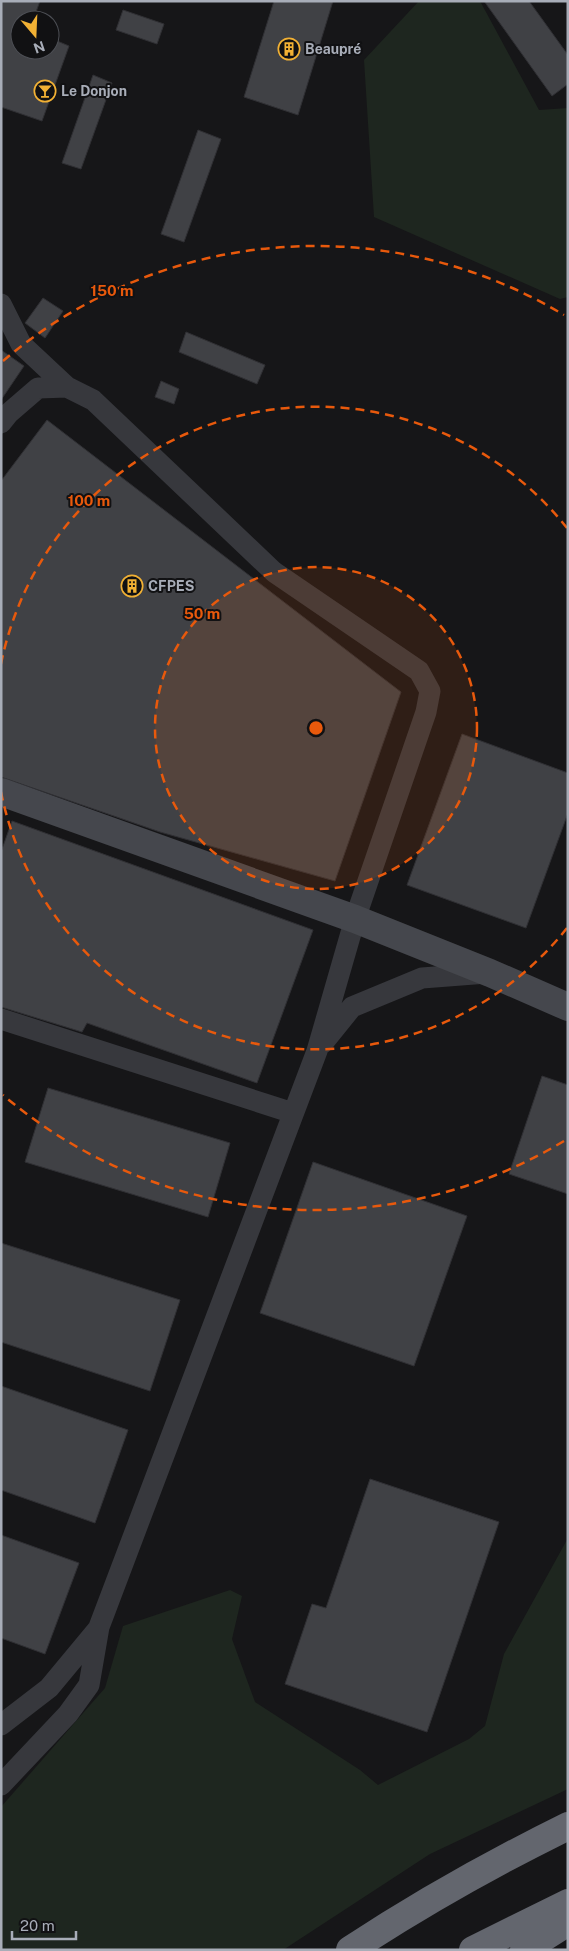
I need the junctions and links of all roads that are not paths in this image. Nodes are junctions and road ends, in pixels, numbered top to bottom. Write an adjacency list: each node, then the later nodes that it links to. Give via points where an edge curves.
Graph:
1 (1, 304): 2 (street, via 21,344)
2 (67, 387): 3 (street, via 38,388); 5 (street, via 93,400 274,572 419,672 430,691 426,712)
3 (1, 423)
4 (3, 794): 5 (street)
5 (355, 919): 6 (street); 9 (street)
6 (490, 973): 7 (street); 9 (street, via 422,978 352,1007)
7 (568, 1007)
8 (1, 1019): 10 (street)
9 (317, 1051): 10 (street)
10 (294, 1114): 11 (street)
11 (99, 1627): 12 (street, via 49,1688); 13 (street, via 89,1685 68,1714)
12 (1, 1725)
13 (1, 1785)
14 (568, 1826): 17 (highway, via 412,1910)
15 (568, 1903): 18 (highway)
16 (568, 1922): 19 (highway)
17 (350, 1950)
18 (473, 1950)
19 (524, 1950)

